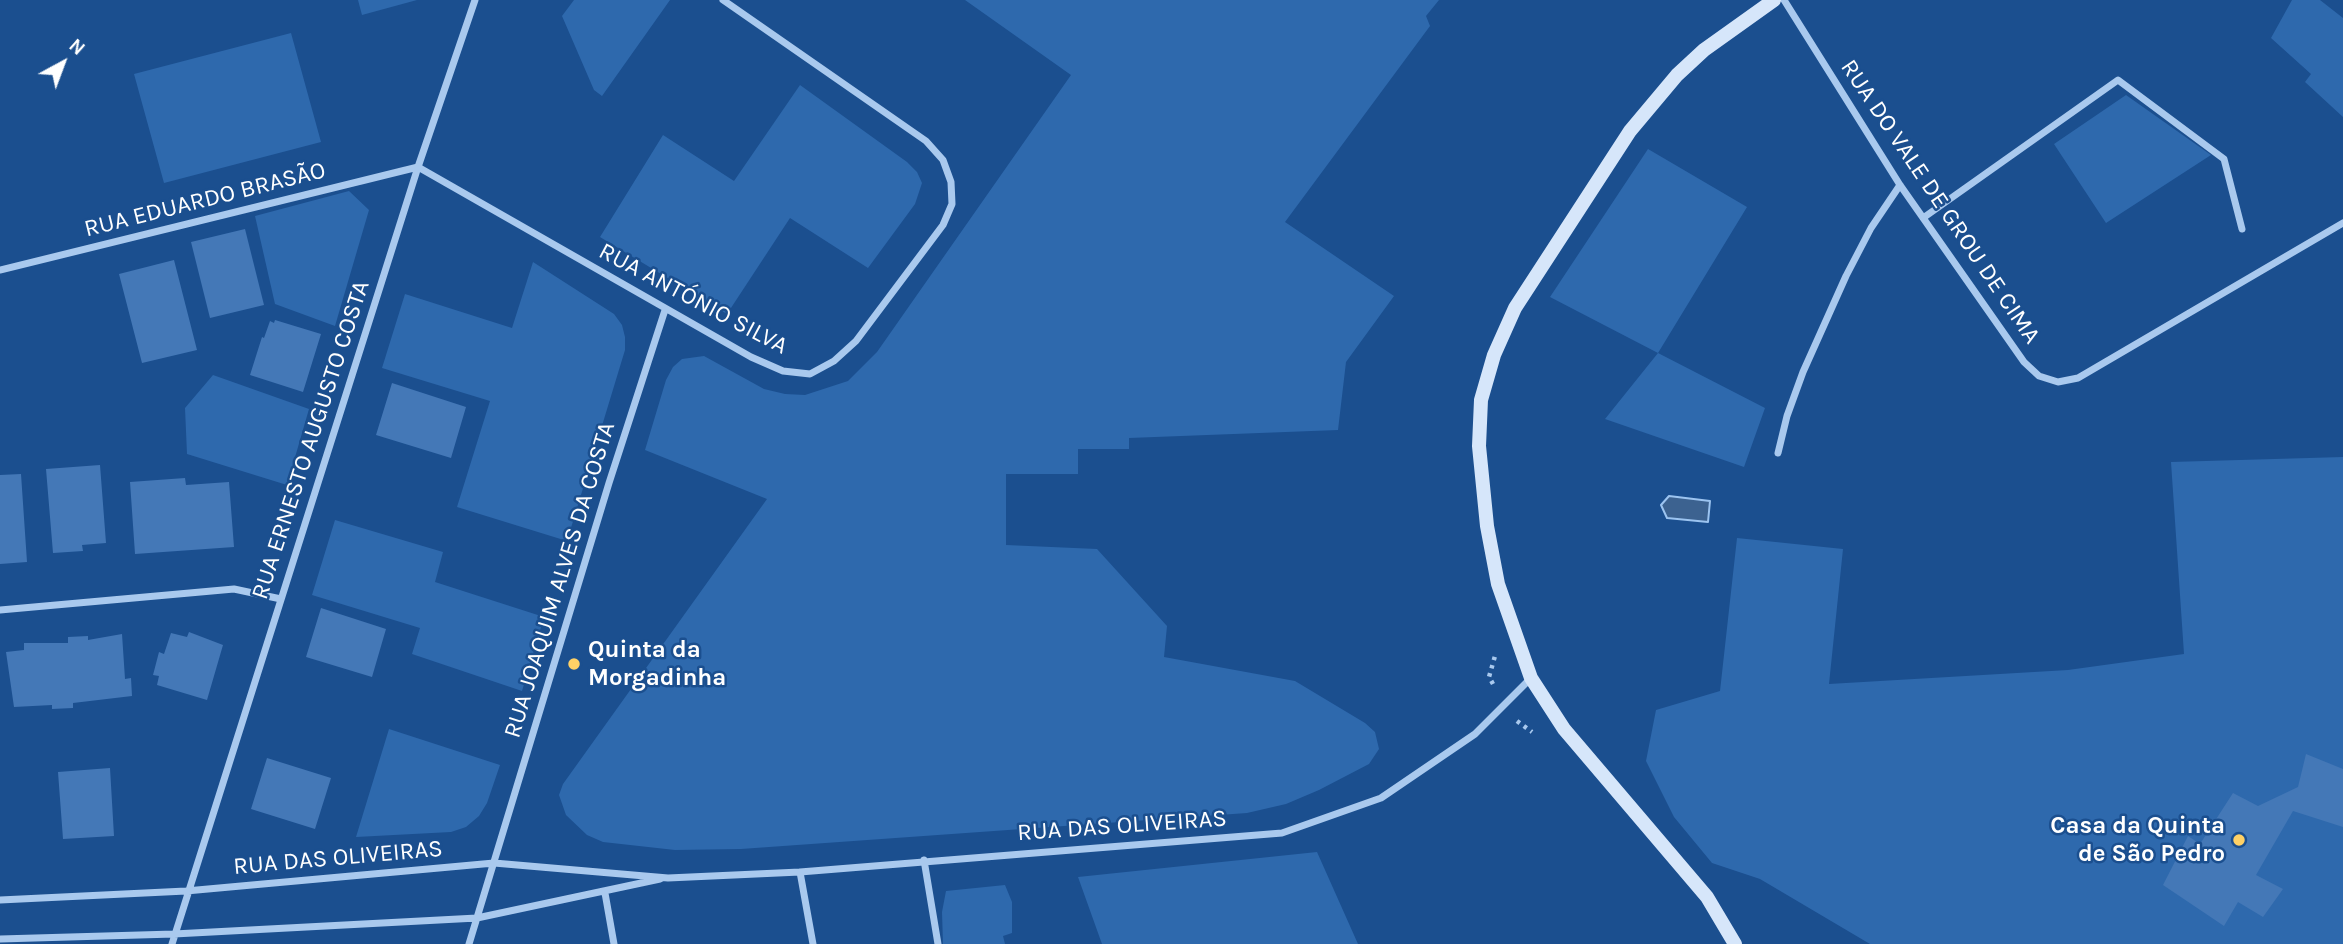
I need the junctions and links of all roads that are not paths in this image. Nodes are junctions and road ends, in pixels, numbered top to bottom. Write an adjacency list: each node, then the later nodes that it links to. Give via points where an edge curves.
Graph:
1 (475, 0): 5 (street, RUA ERNESTO AUGUSTO COSTA)
2 (723, 0): 11 (street, RUA ANTÓNIO SILVA, via 926,141 943,160 952,204 943,225 856,341 810,374 783,371)
3 (1774, 0): 15 (main road, via 1704,50 1630,131 1542,262 1494,355 1481,400 1482,486 1498,584)
4 (1784, 0): 6 (street, RUA DO VALE DE GROU DE CIMA)
5 (418, 167): 10 (street, RUA EDUARDO BRASÃO); 11 (street, RUA ANTÓNIO SILVA); 13 (street, RUA ERNESTO AUGUSTO COSTA)
6 (1900, 185): 7 (street, RUA DO VALE DE GROU DE CIMA); 12 (street, via 1846,276 1803,372)
7 (1923, 218): 8 (street, RUA DO VALE DE GROU DE CIMA, via 2024,362 2039,376 2058,383 2078,378); 9 (street, via 2118,80 2224,159)
8 (2343, 223)
9 (2242, 229)
10 (0, 270)
11 (665, 310): 17 (street, RUA JOAQUIM ALVES DA COSTA)
12 (1778, 453)
13 (281, 599): 14 (street, via 234,589); 20 (street, RUA ERNESTO AUGUSTO COSTA)
14 (0, 610)
15 (1531, 678): 16 (street, RUA DAS OLIVEIRAS, via 1475,734 1381,798 1282,832); 31 (main road, via 1564,729 1706,897)
16 (924, 860): 18 (street, RUA DAS OLIVEIRAS); 30 (street)
17 (494, 863): 19 (street, RUA DAS OLIVEIRAS); 20 (street, RUA DAS OLIVEIRAS); 23 (street)
18 (800, 872): 19 (street, RUA DAS OLIVEIRAS); 29 (street)
19 (668, 878): 21 (street, RUA DAS OLIVEIRAS)
20 (186, 891): 22 (street, RUA DAS OLIVEIRAS); 24 (street)
21 (605, 893): 23 (street, RUA DAS OLIVEIRAS); 28 (street)
22 (0, 900)
23 (477, 918): 24 (street, RUA DAS OLIVEIRAS); 27 (street)
24 (174, 934): 25 (street, RUA DAS OLIVEIRAS); 26 (street)
25 (0, 939)
26 (172, 944)
27 (469, 944)
28 (614, 944)
29 (813, 944)
30 (938, 944)
31 (1735, 944)

